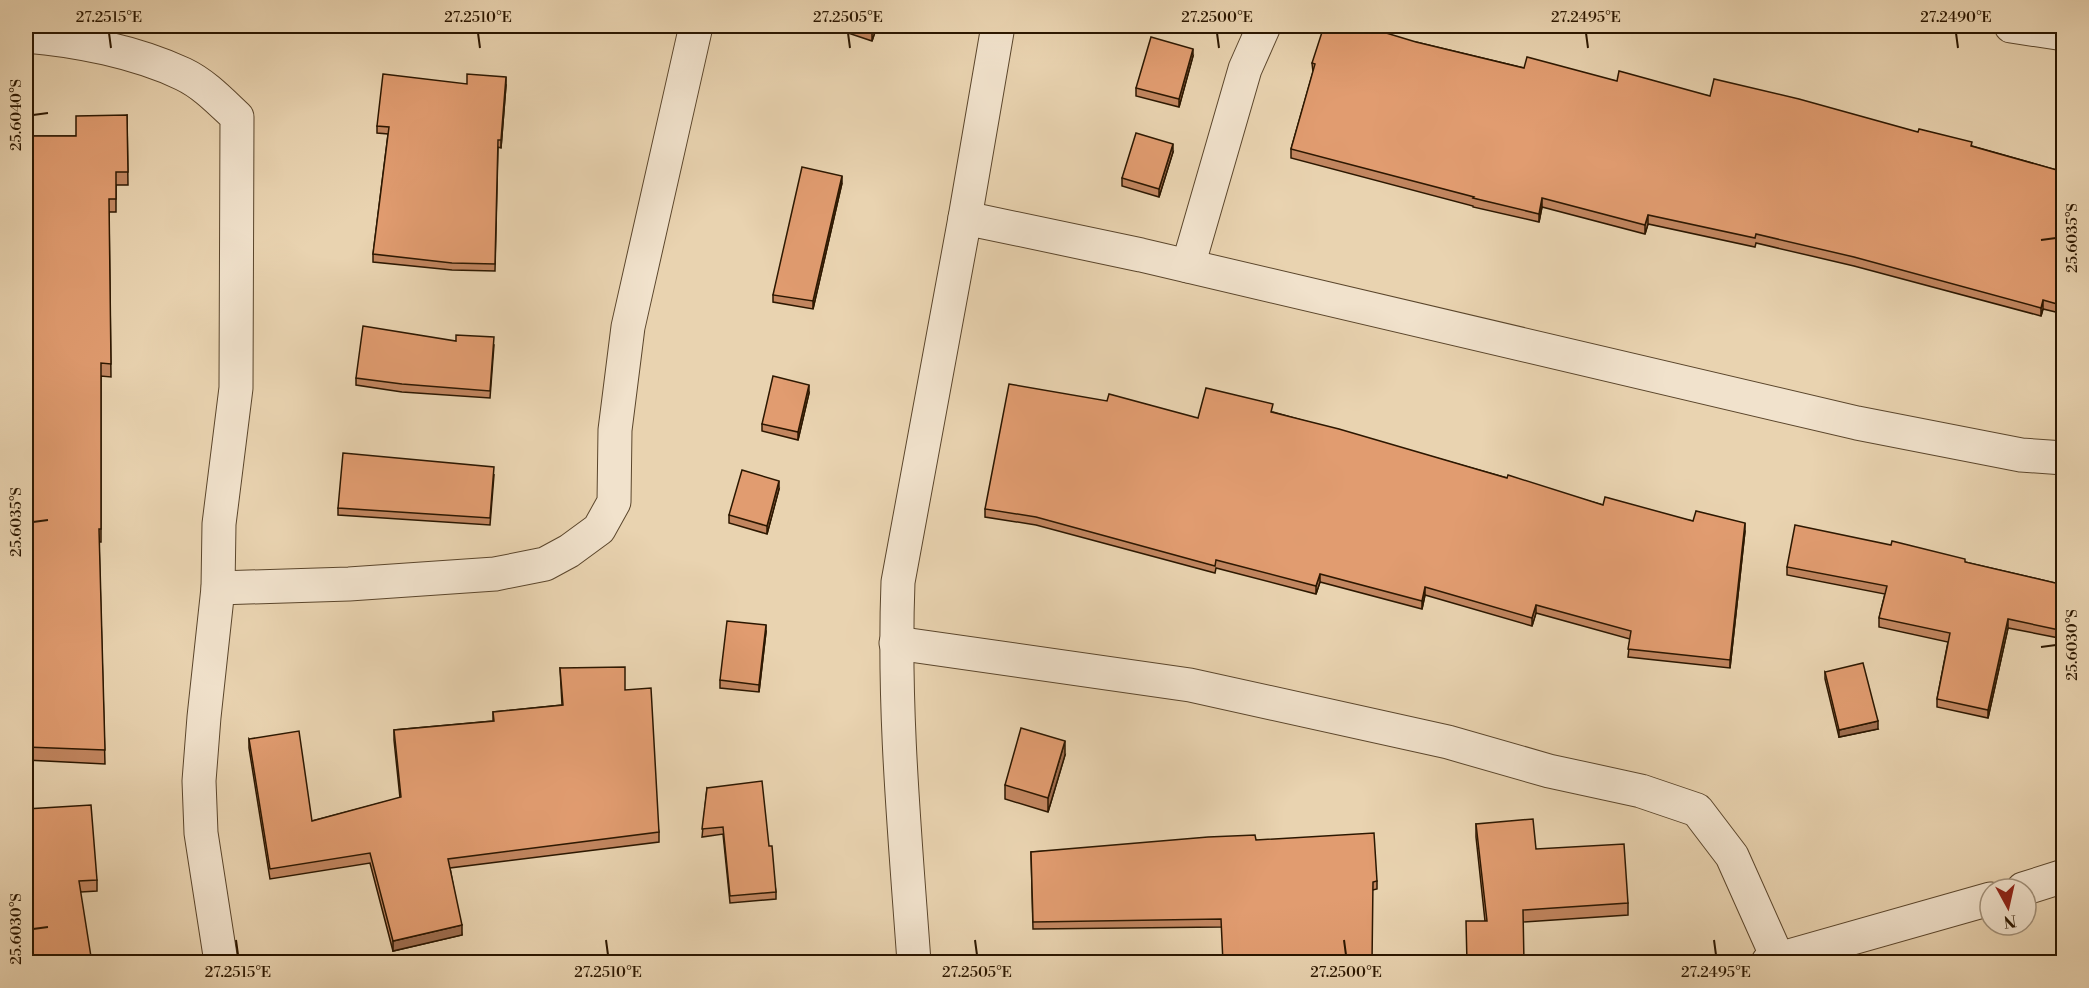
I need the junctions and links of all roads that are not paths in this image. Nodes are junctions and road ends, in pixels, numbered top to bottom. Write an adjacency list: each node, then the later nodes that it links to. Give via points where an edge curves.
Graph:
1 (696, 26): 10 (street, via 628,327 615,430 614,502 599,529 546,564 495,574)
2 (998, 26): 7 (street)
3 (1264, 26): 8 (street, via 1245,69)
4 (2011, 26): 5 (street)
5 (2064, 34)
6 (26, 36): 10 (street, via 130,55 183,74 213,93 237,117 236,388 219,524)
7 (965, 218): 8 (street); 11 (street, via 898,582)
8 (1188, 266): 9 (street, via 1857,423 2021,455)
9 (2064, 458)
10 (218, 588): 17 (street, via 199,781 201,833)
11 (896, 643): 15 (street, via 1190,685 1448,742 1549,771 1641,790 1697,810 1732,856); 16 (street)
12 (2064, 876): 13 (street)
13 (2038, 884)
14 (1978, 902): 15 (street)
15 (1773, 961)
16 (906, 962)
17 (221, 963)

